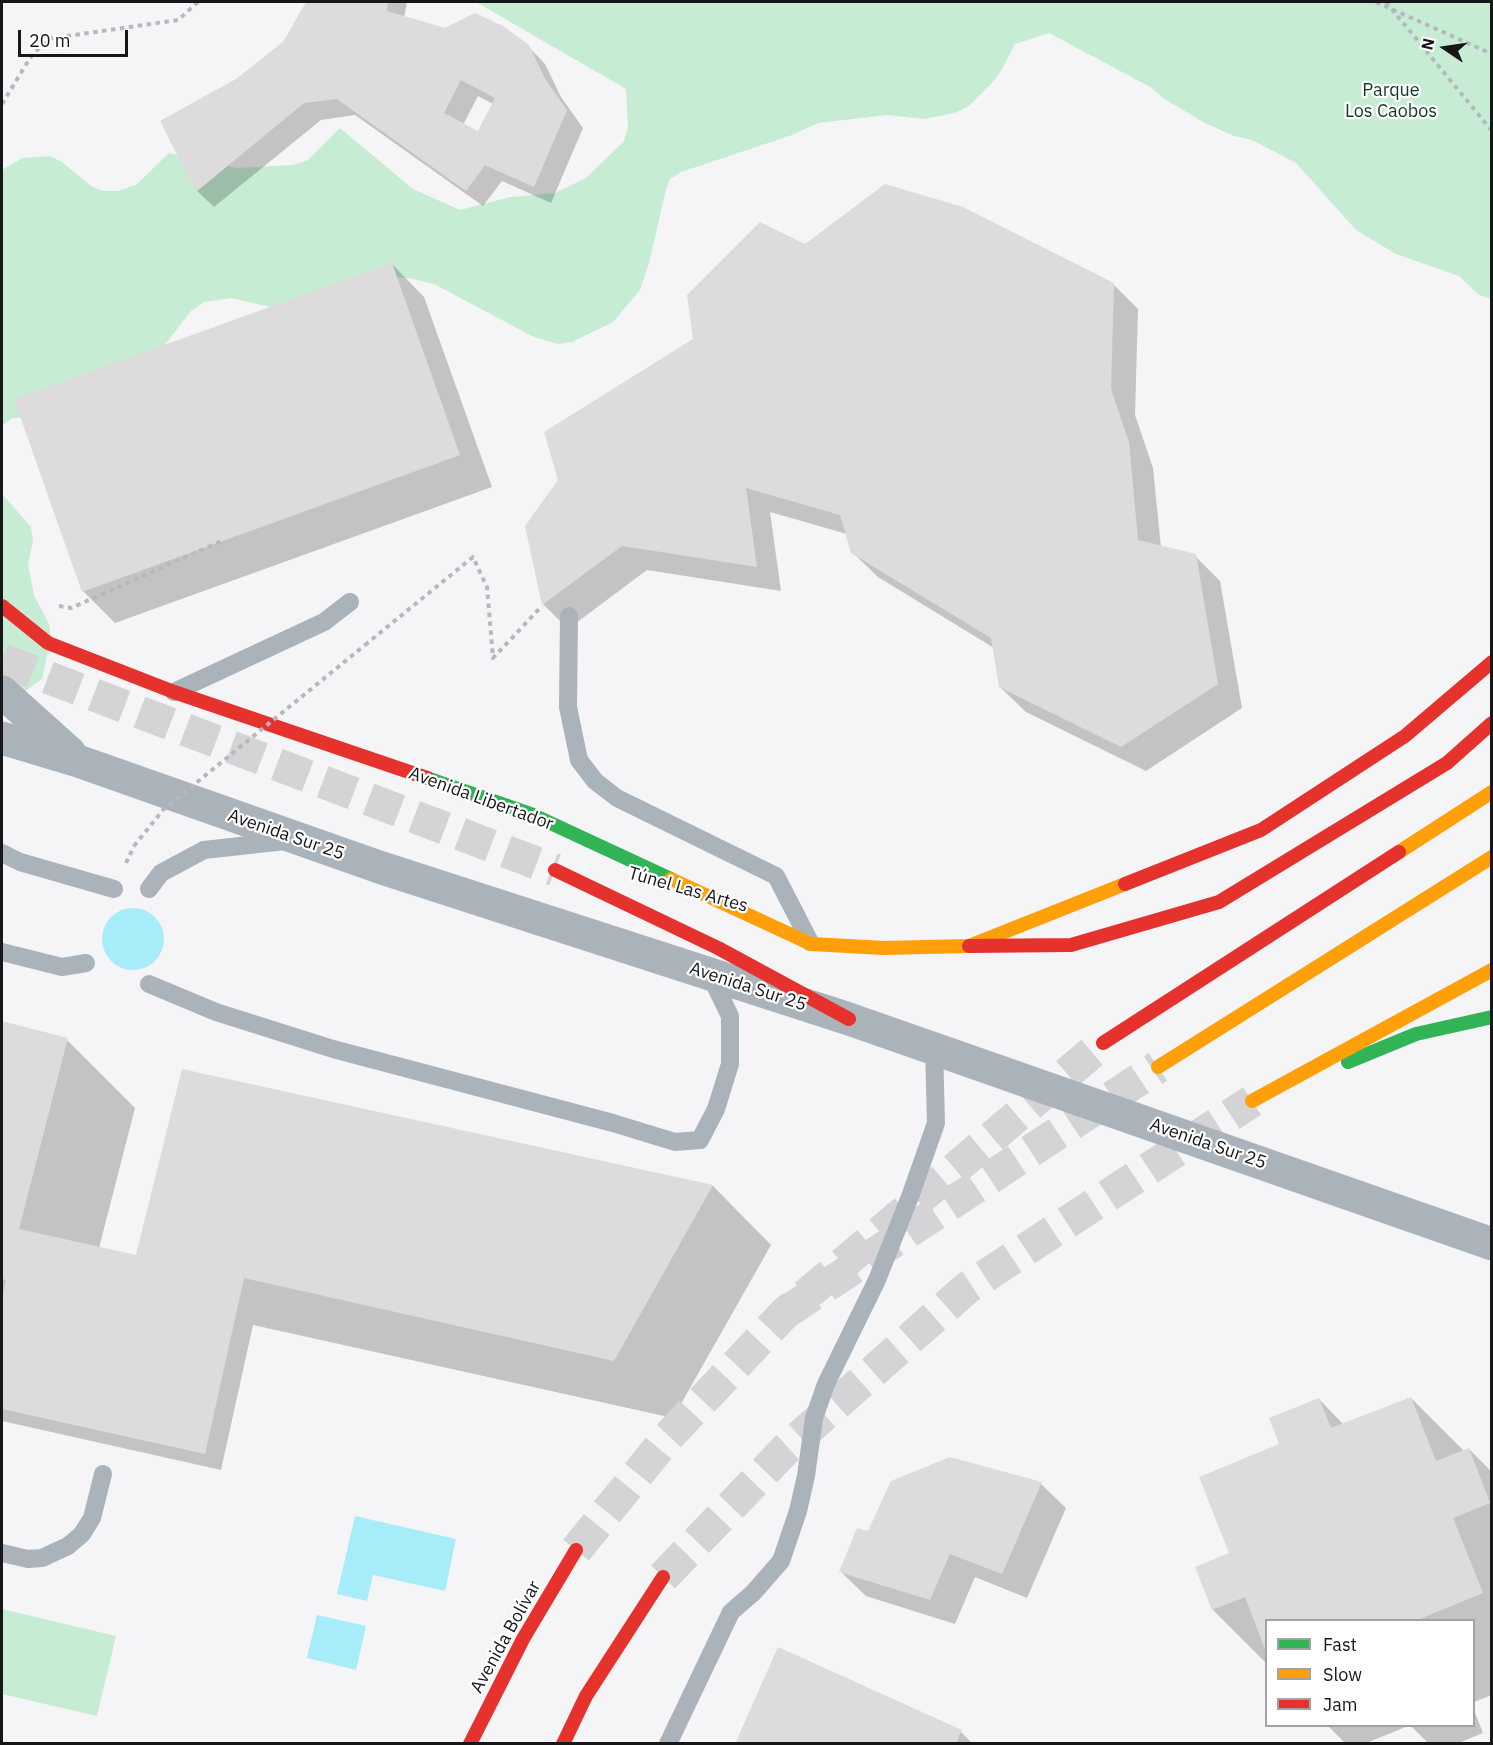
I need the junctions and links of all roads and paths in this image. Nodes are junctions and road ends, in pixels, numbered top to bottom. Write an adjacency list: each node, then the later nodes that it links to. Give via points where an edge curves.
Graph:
1 (198, 2): 6 (path, via 178,20 47,39 30,58)
2 (1376, 2): 4 (path)
3 (1386, 2): 4 (path)
4 (1393, 9): 5 (path); 7 (path)
5 (1491, 54)
6 (2, 104)
7 (1491, 131)
8 (224, 540): 10 (path, via 71,608)
9 (350, 602): 16 (lane, via 324,621)
10 (48, 604)
11 (542, 605): 22 (path, bridge, via 492,658 487,587 473,556 162,810)
12 (2, 606): 16 (main road, Avenida Libertador, via 48,643)
13 (569, 616): 29 (lane, via 568,707 579,760 595,781 617,798 777,876)
14 (1491, 662): 30 (main road, via 1405,736 1261,830)
15 (2, 692): 19 (street)
16 (174, 692): 29 (main road, Avenida Libertador, via 531,814)
17 (1491, 723): 30 (main road, Avenida Libertador, via 1447,763 1219,902 1071,945)
18 (2, 738): 19 (street, Avenida Sur 25)
19 (78, 760): 21 (street, Avenida Sur 25)
20 (1491, 792): 38 (main road)
21 (295, 840): 26 (lane, via 204,850 161,873); 34 (street, Avenida Sur 25)
22 (134, 846)
23 (2, 853): 25 (lane, via 20,862)
24 (1491, 856): 40 (main road)
25 (114, 889)
26 (149, 889)
27 (644, 896): 37 (main road, Túnel Las Artes, via 555,870 718,948)
28 (722, 918): 29 (main road, Túnel Las Artes)
29 (811, 944): 30 (main road, Avenida Libertador, via 884,948)
30 (969, 946)
31 (2, 952): 32 (lane, via 62,967)
32 (86, 963)
33 (1491, 970): 36 (main road, via 1251,1101 1416,1034)
34 (710, 975): 35 (lane, via 730,1016 730,1064 716,1109 700,1140 675,1142 333,1049 216,1012); 37 (street, Avenida Sur 25)
35 (149, 984)
36 (1491, 1017)
37 (849, 1019): 39 (street, Avenida Sur 25)
38 (1103, 1043)
39 (934, 1048): 41 (street, Avenida Sur 25); 48 (lane, via 936,1123 877,1280 826,1384 814,1418 798,1511 781,1561 731,1612)
40 (1158, 1066)
41 (1491, 1244)
42 (103, 1474): 44 (lane, via 92,1518 69,1546 28,1559)
43 (576, 1550): 46 (main road, Avenida Bolívar, via 523,1639)
44 (2, 1553)
45 (663, 1577): 47 (main road, via 586,1696)
46 (470, 1743)
47 (563, 1743)
48 (668, 1743)

